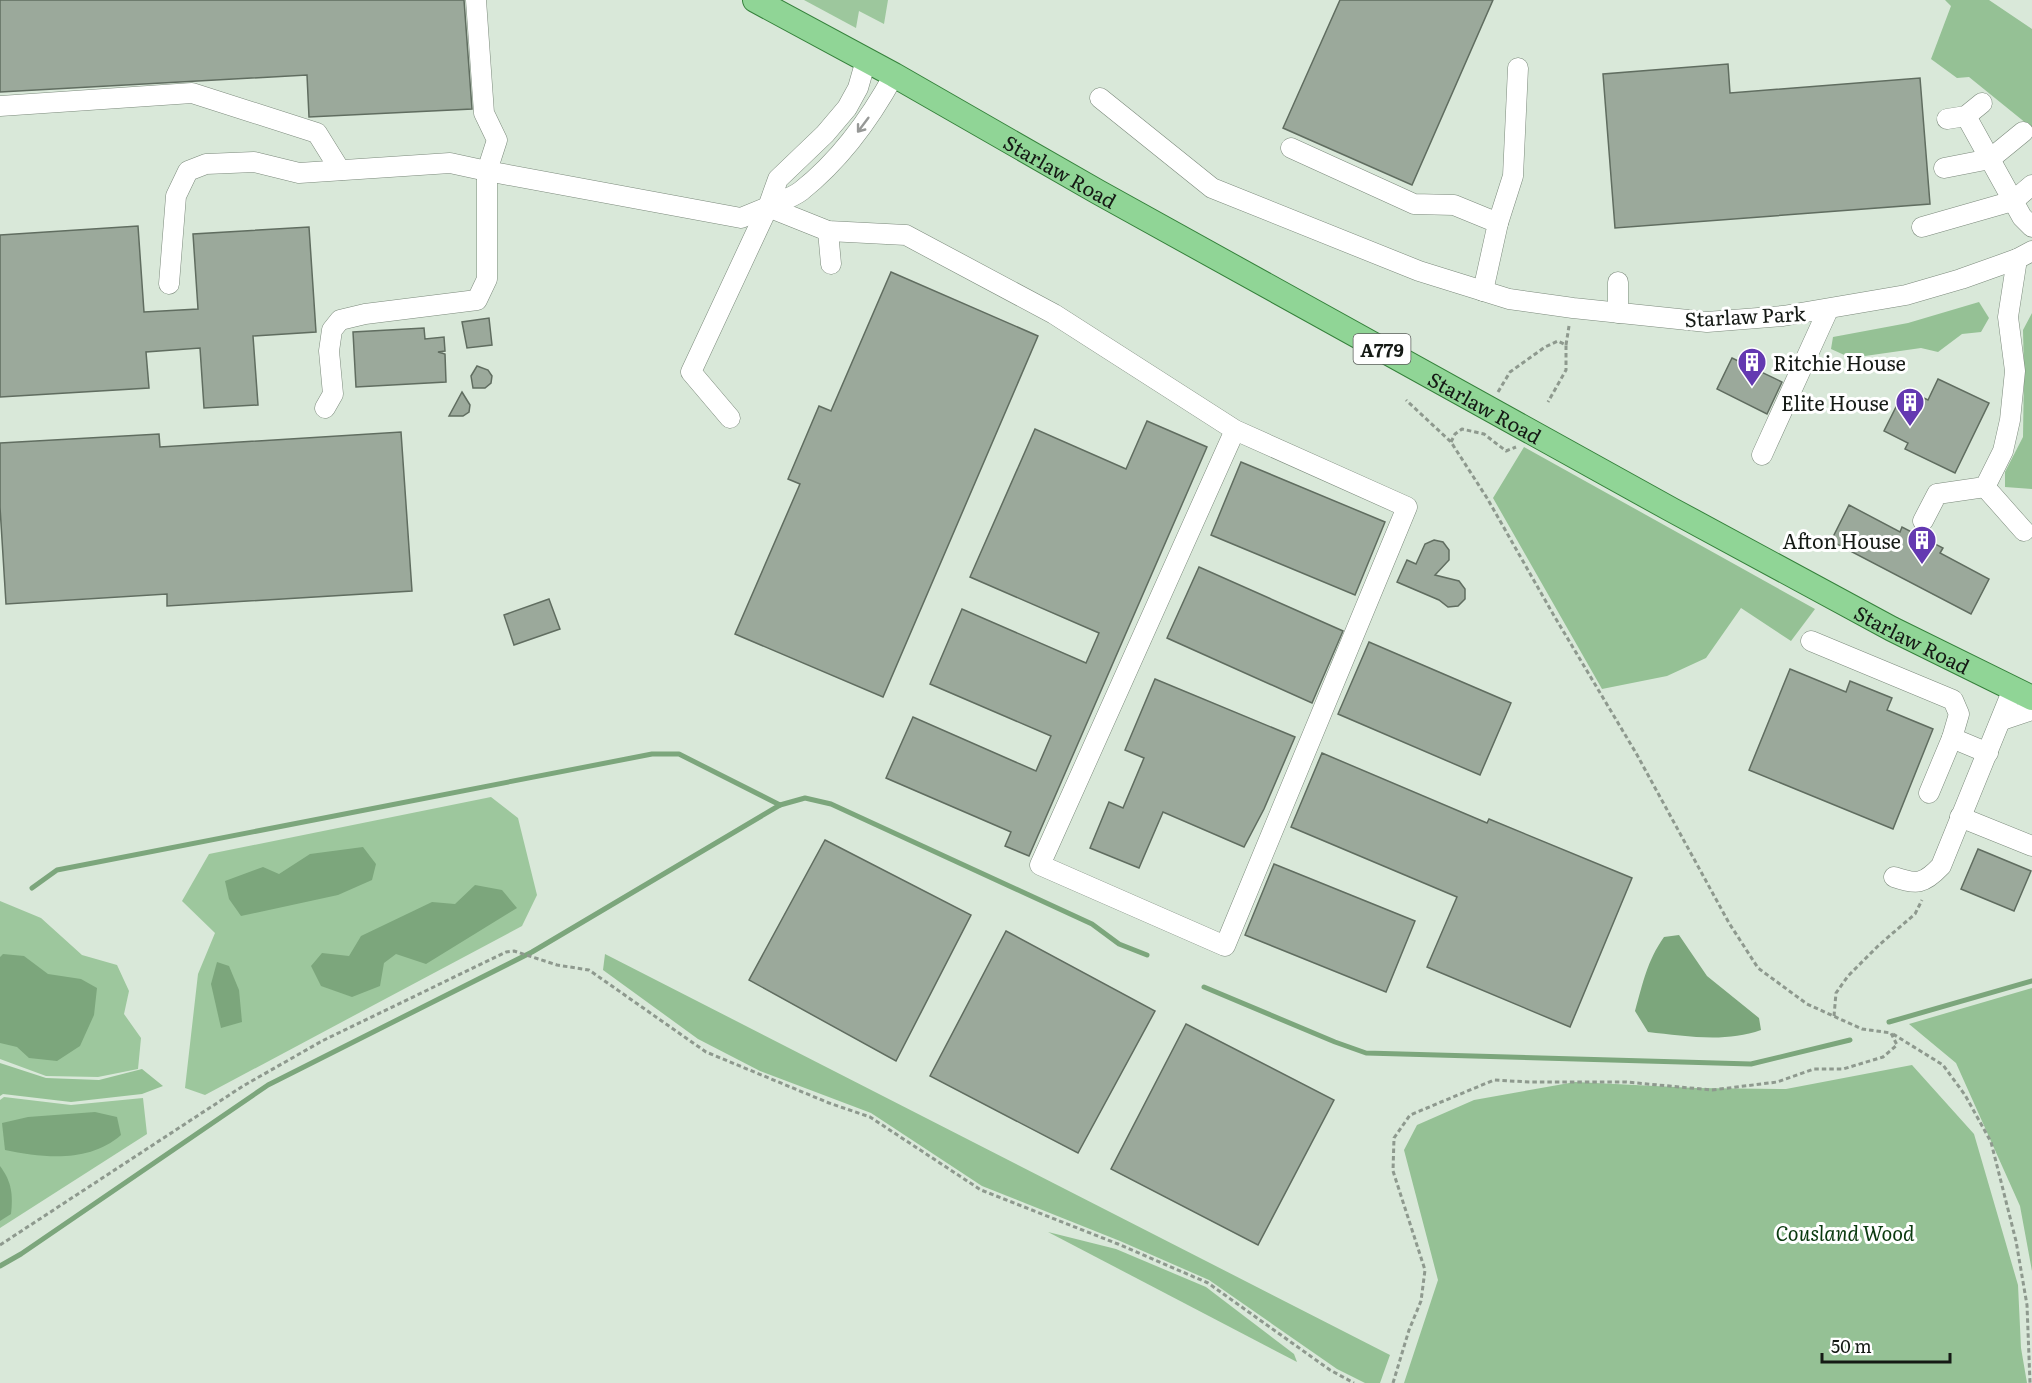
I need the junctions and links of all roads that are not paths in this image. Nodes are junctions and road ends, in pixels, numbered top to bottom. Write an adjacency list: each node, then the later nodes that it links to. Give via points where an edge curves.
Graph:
1 (476, 0): 14 (street, via 484,113 497,140)
2 (755, 0): 3 (main road, Starlaw Road / A779)
3 (867, 60): 5 (main road, Starlaw Road / A779); 17 (street, via 848,108 778,179)
4 (1518, 68): 18 (street, via 1513,176)
5 (894, 75): 17 (street, one-way to 17, via 877,107 848,145 800,192); 37 (main road, Starlaw Road / A779, via 1663,505 1892,629)
6 (1100, 98): 26 (street, Starlaw Park, via 1212,188 1419,271)
7 (1982, 103): 11 (street, via 1956,117)
8 (0, 106): 13 (street, via 192,93 317,133)
9 (2023, 132): 11 (street)
10 (1291, 148): 18 (street, via 1414,204 1454,205)
11 (1990, 159): 12 (street); 16 (street)
12 (1944, 168)
13 (340, 170): 14 (street, via 450,163); 25 (street, via 299,173 254,162 206,164 188,171 176,195)
14 (487, 171): 17 (street, via 741,218); 29 (street, via 487,279 477,300 340,320 332,330 329,351 333,394)
15 (2032, 186): 16 (street)
16 (2013, 201): 19 (street); 20 (street)
17 (768, 207): 21 (street); 30 (street, via 690,372)
18 (1498, 223): 26 (street)
19 (2032, 227)
20 (1922, 228)
21 (828, 231): 23 (street); 31 (street, via 906,235 1054,314)
22 (2024, 255): 27 (street, Starlaw Park, via 1906,295); 33 (street, via 2008,317 2015,371 2010,420 2003,451)
23 (831, 264)
24 (1618, 282): 28 (street)
25 (169, 284)
26 (1482, 291): 28 (street, Starlaw Park, via 1509,299)
27 (1828, 310): 28 (street, Starlaw Park, via 1707,322); 32 (street)
28 (1618, 314)
29 (325, 408)
30 (730, 418)
31 (1235, 430): 31 (street, via 1407,507 1225,945 1040,865)
32 (1762, 455)
33 (1985, 487): 34 (street, via 1937,494); 35 (street)
34 (1923, 521)
35 (2024, 531)
36 (1811, 641): 40 (street, via 1953,699 1959,714)
37 (2023, 693): 39 (street)
38 (2032, 710): 39 (street)
39 (2002, 720): 41 (street)
40 (1952, 738): 41 (street); 42 (street)
41 (1988, 753): 43 (street)
42 (1929, 793)
43 (1960, 817): 44 (street); 45 (street, via 1941,866 1929,879 1911,882)
44 (2032, 846)
45 (1894, 877)

